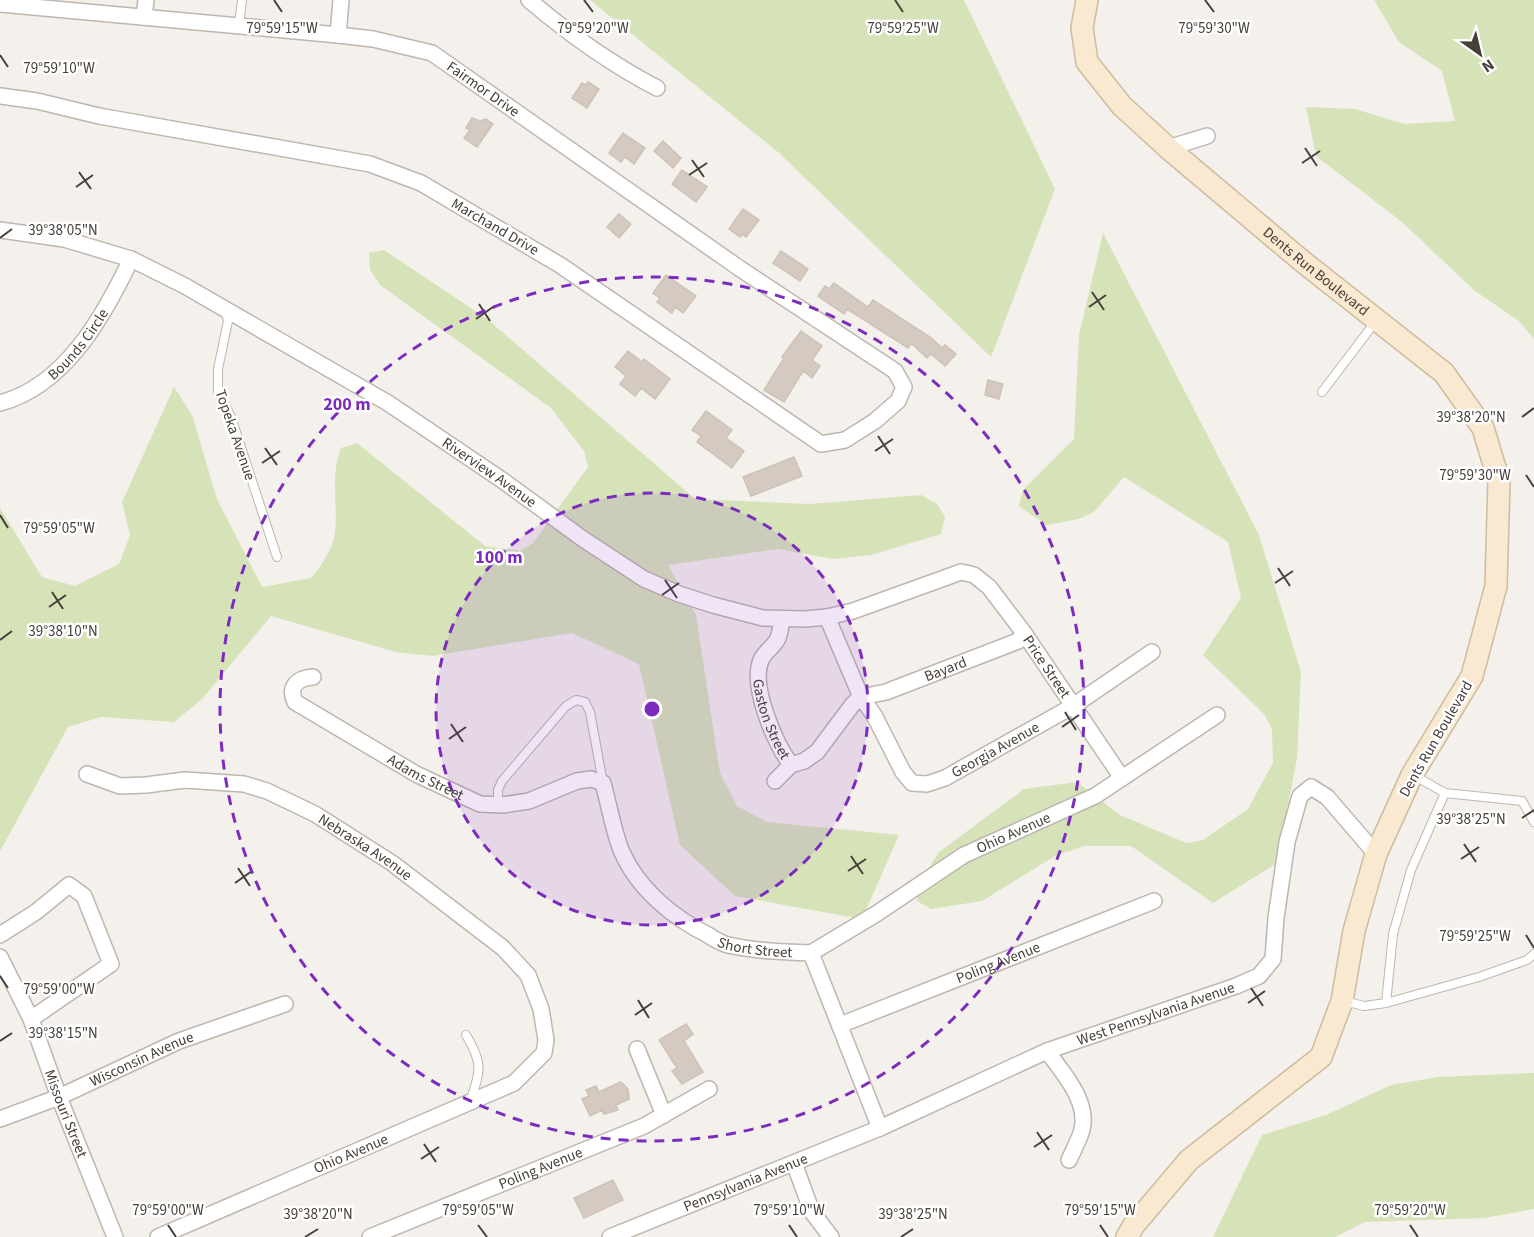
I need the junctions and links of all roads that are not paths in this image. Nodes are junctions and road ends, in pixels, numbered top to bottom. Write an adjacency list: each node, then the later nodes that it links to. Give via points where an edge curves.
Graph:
1 (146, 0): 7 (street)
2 (242, 0): 8 (lane)
3 (341, 0): 9 (street)
4 (529, 0): 10 (street, via 620,69)
5 (1087, 0): 13 (street, Dents Run Boulevard, via 1082,28 1087,62 1122,106)
6 (0, 4): 7 (street, Fairmor Drive)
7 (144, 17): 8 (street, Fairmor Drive)
8 (239, 26): 9 (street, Fairmor Drive)
9 (338, 35): 18 (street, Fairmor Drive, via 432,53 739,268)
10 (657, 88)
11 (0, 96): 18 (street, Marchand Drive, via 370,164 421,183 560,266 822,444 845,440 898,401 904,387)
12 (1207, 136): 13 (street)
13 (1168, 148): 17 (street, Dents Run Boulevard)
14 (0, 230): 15 (street, Riverview Avenue, via 64,239)
15 (131, 259): 16 (street, Riverview Avenue); 20 (street, Bounds Circle, via 85,341 56,371 18,398)
16 (225, 309): 21 (lane, Topeka Avenue, via 228,321 218,369 218,391 231,417); 24 (street, Riverview Avenue, via 388,403 644,579 713,605)
17 (1376, 320): 19 (lane); 33 (street, Dents Run Boulevard, via 1444,373 1483,428 1499,481 1496,586 1472,676)
18 (895, 370)
19 (1322, 392)
20 (0, 403)
21 (277, 557)
22 (990, 587): 23 (street, Riverview Avenue, via 974,575 961,572 882,602); 25 (street, Price Street)
23 (827, 617): 24 (street, Riverview Avenue); 28 (street)
24 (782, 620): 31 (street, Gaston Street, via 778,640 762,659 758,671 763,704 780,749)
25 (1024, 633): 28 (street, Bayard, via 1018,641 945,670); 29 (street, Price Street)
26 (1152, 652): 29 (street, Georgia Avenue)
27 (313, 677): 38 (street, Adams Street, via 298,680 292,687 295,702 417,774 480,804)
28 (861, 697): 29 (street, Georgia Avenue, via 903,772 912,783 927,784 945,778); 31 (street, via 817,752)
29 (1073, 706): 34 (street, Price Street)
30 (1217, 715): 34 (street, Ohio Avenue)
31 (791, 765): 35 (street, Gaston Street)
32 (87, 774): 54 (street, Nebraska Avenue, via 120,786 185,780 244,784 315,814 382,857 503,948 528,975 542,1009 546,1040 544,1053)
33 (1412, 775): 37 (lane); 40 (street, Dents Run Boulevard)
34 (1122, 778): 43 (street, Ohio Avenue, via 1095,796 964,855)
35 (775, 781)
36 (603, 783): 38 (street, Adams Street, via 591,779 577,781 529,801); 38 (lane, via 590,712 585,702 576,700 566,706 502,781); 43 (street, Short Street, via 621,849 633,872 667,910 726,945)
37 (1445, 793): 39 (lane, via 1522,801); 47 (lane, via 1408,881 1393,934)
38 (498, 805)
39 (1534, 822)
40 (1376, 854): 46 (street, Dents Run Boulevard, via 1354,931); 53 (street, West Pennsylvania Avenue, via 1328,797 1311,787 1300,796 1287,842 1273,959 1259,976)
41 (1154, 901): 50 (street, Poling Avenue)
42 (0, 935): 49 (street, via 69,885 84,896 111,964)
43 (811, 953): 50 (street, Short Street)
44 (1534, 954): 47 (lane, via 1479,978)
45 (0, 957): 49 (street, Missouri Street)
46 (1342, 1001): 47 (lane, via 1364,1006); 68 (street, Dents Run Boulevard, via 1321,1057 1189,1160)
47 (1386, 1003)
48 (285, 1004): 56 (street, Wisconsin Avenue, via 180,1041)
49 (31, 1019): 56 (street, Missouri Street)
50 (840, 1025): 60 (street, Short Street)
51 (466, 1035): 57 (lane, via 478,1055 479,1077)
52 (637, 1049): 58 (street)
53 (1047, 1052): 60 (street, West Pennsylvania Avenue); 61 (street, via 1076,1094 1082,1112 1082,1130)
54 (537, 1060): 57 (street, Ohio Avenue, via 514,1083)
55 (708, 1089): 58 (street, Poling Avenue)
56 (59, 1097): 59 (street, Wisconsin Avenue); 63 (street, Missouri Street)
57 (469, 1102): 64 (street, Ohio Avenue)
58 (664, 1115): 65 (street, Poling Avenue)
59 (0, 1119)
60 (880, 1128): 62 (street, Pennsylvania Avenue)
61 (1069, 1160)
62 (794, 1162): 66 (street, Pennsylvania Avenue); 67 (street, via 812,1212)
63 (115, 1237)
64 (158, 1237)
65 (370, 1237)
66 (610, 1237)
67 (831, 1237)
68 (1127, 1237)

